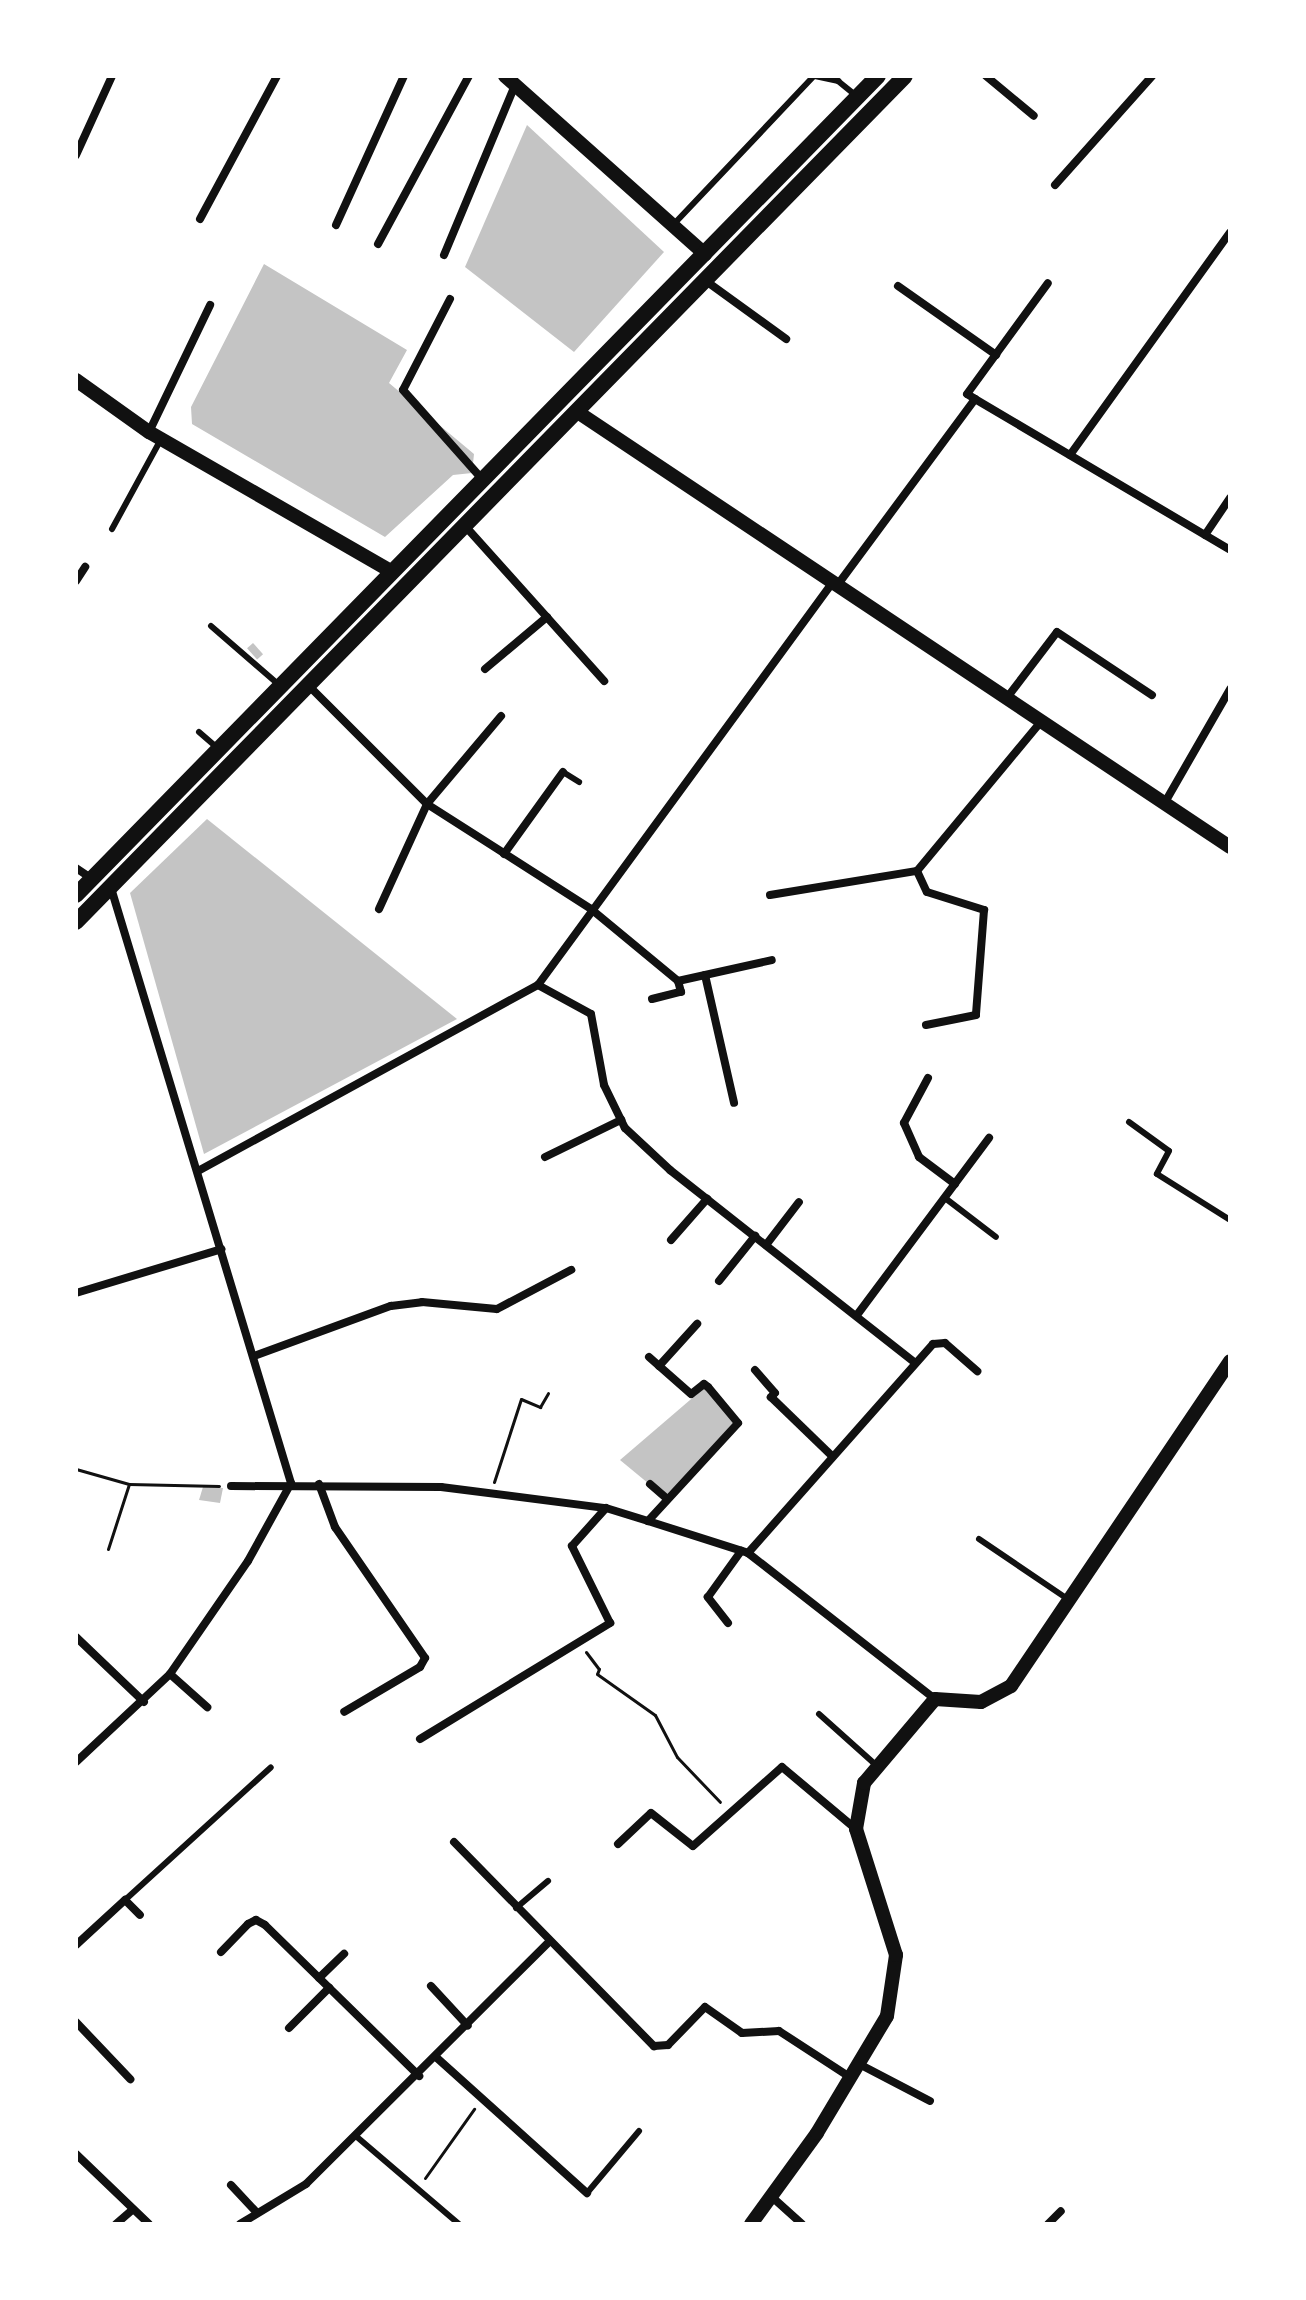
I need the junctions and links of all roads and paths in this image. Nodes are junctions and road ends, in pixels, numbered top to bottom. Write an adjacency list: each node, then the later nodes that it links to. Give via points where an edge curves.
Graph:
1 (112, 76): 14 (street)
2 (277, 76): 17 (street)
3 (404, 76): 18 (street)
4 (469, 76): 21 (street)
5 (815, 76): 11 (lane, via 838,81); 19 (lane)
6 (878, 76): 11 (main road)
7 (905, 76): 24 (main road)
8 (986, 76): 12 (street)
9 (1152, 76): 16 (street)
10 (510, 81): 19 (street); 23 (street)
11 (858, 97): 22 (main road)
12 (1034, 116)
13 (76, 127): 14 (street)
14 (86, 132): 15 (street)
15 (76, 155)
16 (1055, 185)
17 (200, 219)
18 (336, 225)
19 (673, 225): 22 (street)
20 (1230, 232): 35 (street)
21 (378, 244)
22 (705, 254): 36 (main road)
23 (444, 255)
24 (706, 281): 29 (street); 33 (main road)
25 (1048, 283): 30 (street)
26 (898, 286): 30 (street)
27 (450, 299): 36 (street, via 403,390)
28 (210, 305): 34 (street)
29 (786, 339)
30 (996, 355): 32 (street, via 967,394)
31 (76, 380): 34 (street)
32 (975, 399): 35 (street); 45 (street)
33 (579, 413): 38 (main road); 45 (street)
34 (155, 435): 39 (lane); 43 (street)
35 (1070, 455): 40 (street)
36 (484, 481): 43 (main road)
37 (1230, 498): 40 (street)
38 (466, 527): 46 (street); 50 (main road)
39 (112, 529)
40 (1205, 535): 41 (street)
41 (1230, 550)
42 (85, 567): 44 (street)
43 (392, 572): 51 (main road)
44 (76, 581)
45 (833, 586): 54 (street); 72 (street)
46 (547, 617): 48 (street); 49 (street)
47 (211, 626): 51 (lane)
48 (485, 669)
49 (604, 681)
50 (309, 686): 61 (street); 68 (main road)
51 (280, 687): 58 (main road)
52 (1230, 689): 62 (street)
53 (1152, 695): 54 (street, via 1057,632)
54 (1005, 699): 56 (street)
55 (501, 716): 61 (street)
56 (1040, 723): 62 (street); 66 (street)
57 (199, 732): 58 (lane)
58 (219, 749): 67 (main road)
59 (563, 772): 60 (lane); 64 (street)
60 (579, 782)
61 (427, 804): 64 (street); 71 (street)
62 (1164, 804): 63 (street)
63 (1230, 847)
64 (504, 854): 72 (street)
65 (76, 868): 67 (street)
66 (917, 871): 70 (street); 79 (street, via 927,892 984,910 976,1015)
67 (92, 879): 69 (main road)
68 (111, 887): 73 (main road); 86 (street)
69 (76, 895)
70 (770, 895)
71 (379, 909)
72 (591, 909): 76 (street); 77 (street)
73 (76, 922)
74 (772, 960): 75 (street)
75 (705, 975): 76 (street); 81 (street)
76 (678, 981): 78 (street, via 681,992)
77 (538, 985): 82 (street, via 591,1014 604,1085); 86 (street)
78 (652, 999)
79 (926, 1025)
80 (928, 1078): 87 (street, via 904,1123 919,1157)
81 (734, 1103)
82 (621, 1120): 85 (street); 89 (street)
83 (1129, 1122): 91 (lane, via 1169,1151 1157,1174)
84 (989, 1138): 87 (street)
85 (545, 1157)
86 (198, 1171): 96 (street)
87 (955, 1184): 88 (street)
88 (945, 1198): 93 (lane); 100 (street)
89 (707, 1199): 92 (street); 94 (street)
90 (799, 1202): 95 (street)
91 (1230, 1220)
92 (755, 1236): 95 (street); 98 (street)
93 (996, 1237)
94 (671, 1240)
95 (766, 1245): 100 (street)
96 (222, 1249): 99 (street); 102 (street)
97 (571, 1270): 102 (street, via 497,1309 422,1302 391,1306)
98 (719, 1281)
99 (76, 1293)
100 (857, 1315): 105 (street)
101 (697, 1324): 106 (street)
102 (254, 1356): 112 (street)
103 (649, 1357): 106 (street)
104 (1230, 1361): 124 (street)
105 (914, 1362): 108 (street, via 939,1341); 110 (street)
106 (659, 1366): 118 (street, via 691,1394 699,1386 708,1387 738,1423)
107 (755, 1370): 110 (street, via 775,1393 771,1397)
108 (977, 1371)
109 (548, 1393): 117 (path, via 540,1407 521,1399)
110 (832, 1456): 123 (street)
111 (76, 1469): 113 (path)
112 (291, 1483): 114 (street); 116 (street); 128 (street, via 248,1561)
113 (129, 1484): 116 (path); 122 (path)
114 (319, 1484): 117 (street); 132 (street, via 335,1527 425,1658 420,1667)
115 (650, 1484): 118 (street)
116 (231, 1486)
117 (490, 1493): 119 (street)
118 (666, 1498): 120 (street)
119 (606, 1508): 120 (street); 127 (street, via 572,1546 610,1623)
120 (648, 1521): 123 (street)
121 (979, 1539): 124 (lane)
122 (108, 1549)
123 (745, 1552): 125 (street, via 708,1597); 129 (street)
124 (1071, 1601): 129 (street, via 1011,1686 981,1702)
125 (728, 1623)
126 (76, 1637): 130 (street)
127 (579, 1644): 134 (street); 138 (path, via 599,1669 597,1674 655,1715 677,1757)
128 (170, 1674): 130 (street); 131 (street)
129 (935, 1699): 136 (street)
130 (144, 1702): 135 (street)
131 (207, 1707)
132 (344, 1712)
133 (819, 1714): 136 (lane)
134 (420, 1739)
135 (76, 1762)
136 (877, 1766): 139 (street, via 864,1783)
137 (271, 1767): 143 (lane)
138 (729, 1815): 139 (street, via 782,1767); 141 (street, via 693,1846 651,1813)
139 (856, 1829): 157 (street, via 896,1955 887,2016)
140 (454, 1842): 144 (street)
141 (618, 1844)
142 (548, 1881): 144 (lane)
143 (125, 1900): 145 (street); 147 (street)
144 (516, 1908): 146 (street)
145 (140, 1915)
146 (548, 1943): 154 (street); 157 (street, via 654,2046 668,2045 705,2007 742,2033 779,2031)
147 (76, 1945)
148 (221, 1952): 150 (street, via 256,1920)
149 (344, 1954): 150 (street)
150 (319, 1978): 152 (street)
151 (431, 1986): 154 (street)
152 (329, 1988): 155 (street); 158 (street)
153 (76, 2022): 159 (street)
154 (468, 2026): 156 (street)
155 (289, 2028)
156 (437, 2058): 158 (street); 160 (street)
157 (855, 2071): 161 (street); 168 (street)
158 (419, 2076): 163 (street)
159 (130, 2079)
160 (482, 2099): 166 (path); 167 (street)
161 (930, 2101)
162 (639, 2131): 167 (lane)
163 (357, 2137): 166 (lane); 170 (street, via 306,2184)
164 (76, 2154): 169 (street)
165 (231, 2185): 170 (street)
166 (418, 2187): 175 (lane)
167 (587, 2193)
168 (772, 2197): 176 (street); 177 (street)
169 (132, 2210): 172 (street); 173 (street)
170 (255, 2211): 174 (street)
171 (1061, 2211): 178 (street)
172 (116, 2224)
173 (149, 2224)
174 (240, 2224)
175 (459, 2224)
176 (751, 2224)
177 (802, 2224)
178 (1048, 2224)

